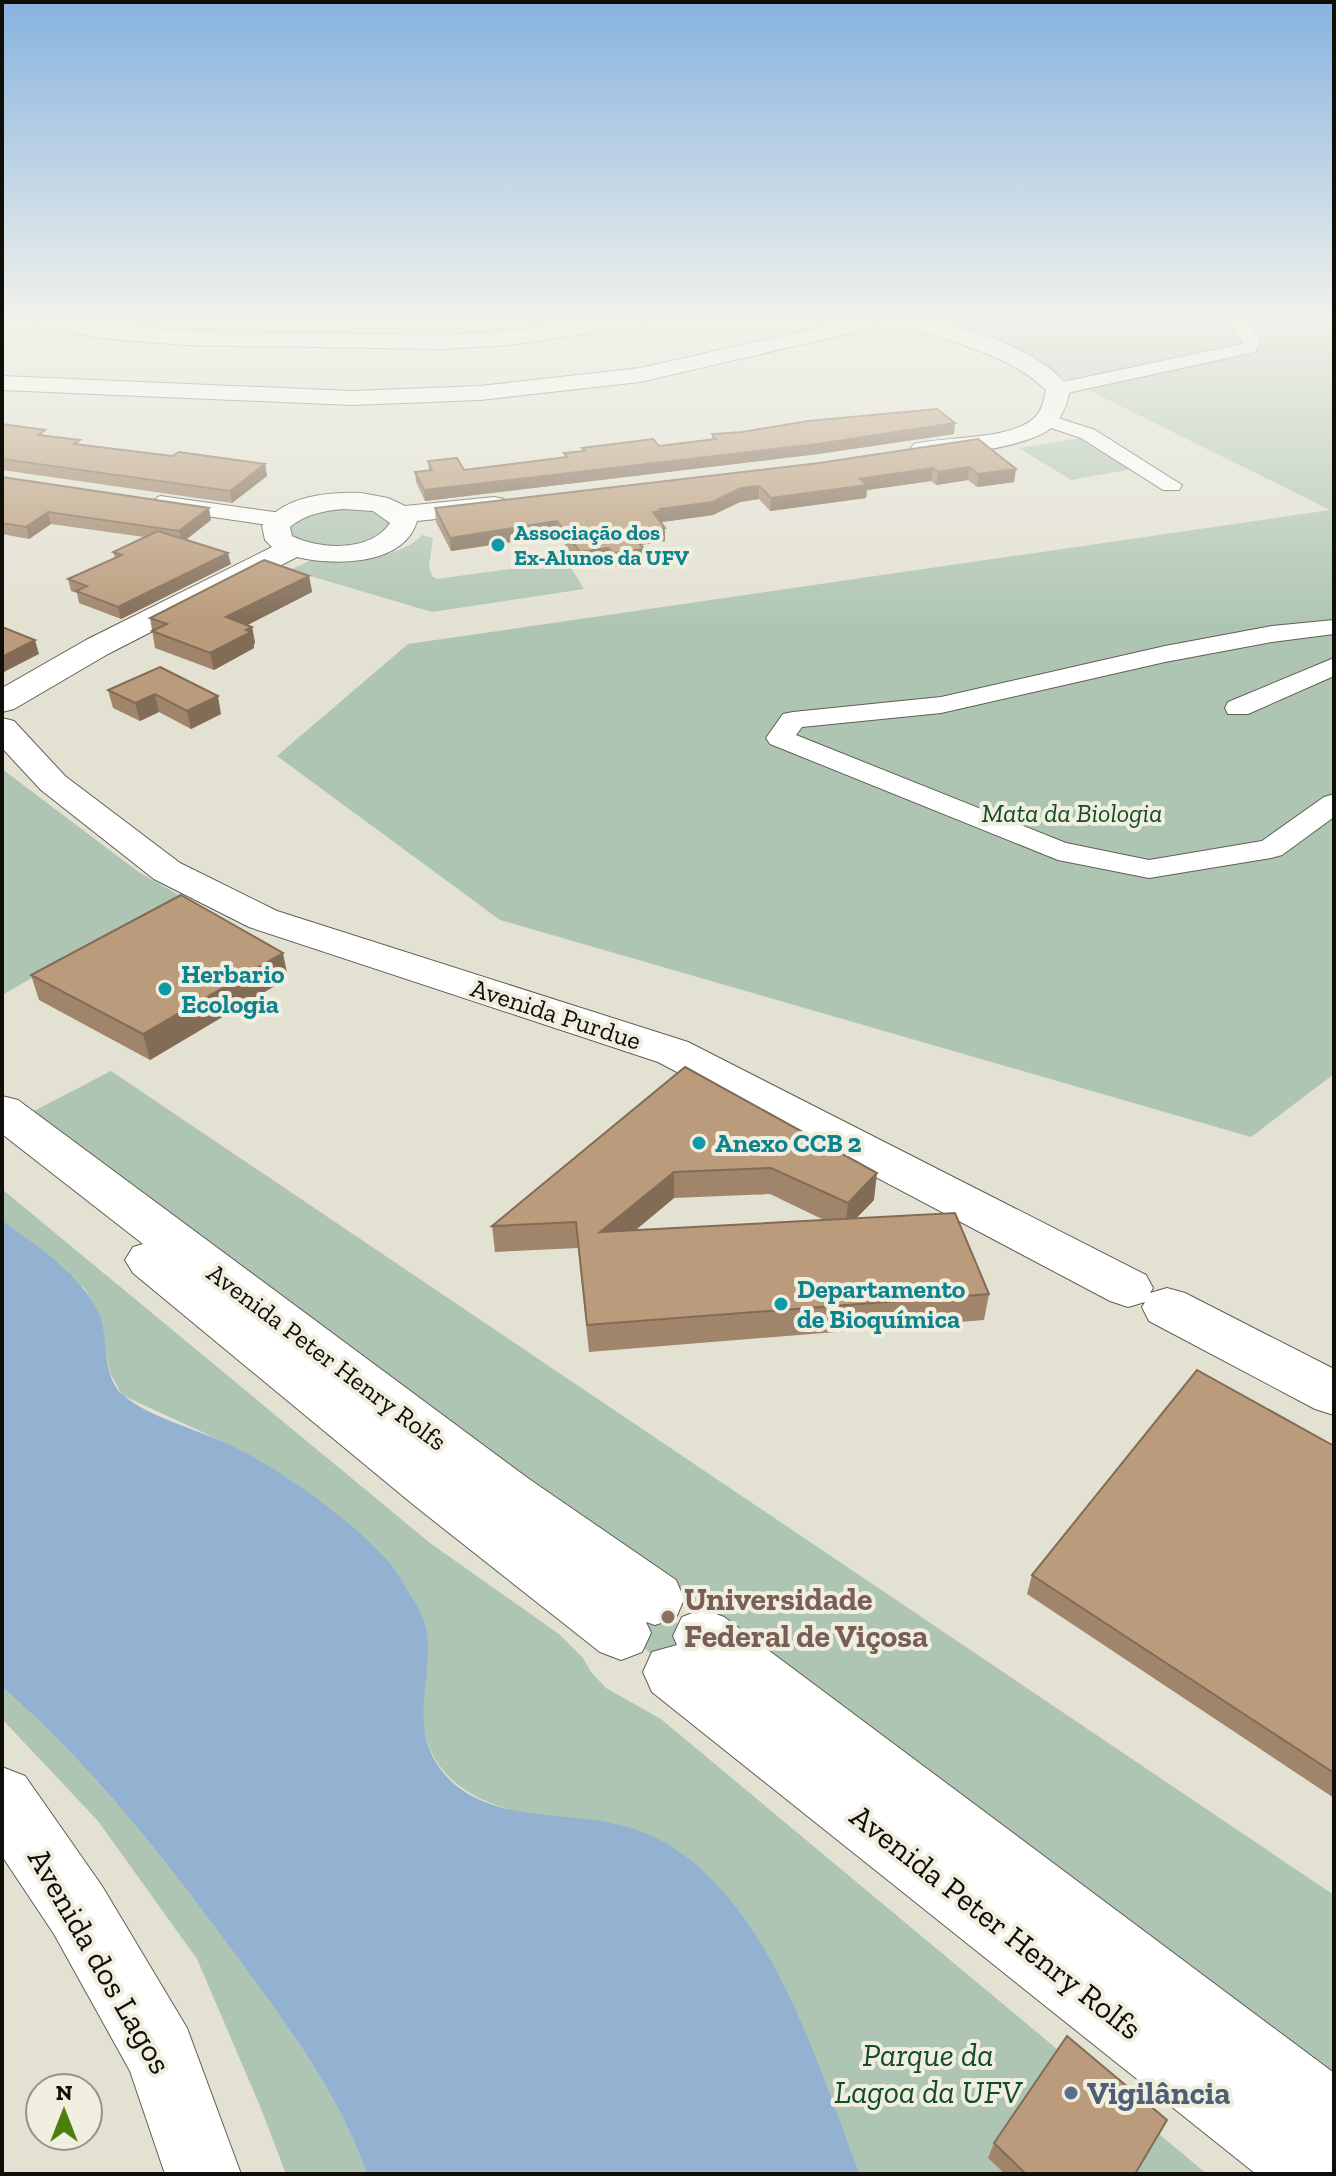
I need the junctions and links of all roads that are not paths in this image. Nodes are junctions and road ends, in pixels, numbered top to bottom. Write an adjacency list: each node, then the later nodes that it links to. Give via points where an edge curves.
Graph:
1 (1043, 422): 3 (street, via 1018,435)
2 (1051, 422): 4 (street, via 1088,434)
3 (892, 454)
4 (1171, 485)
5 (141, 500): 8 (street)
6 (525, 501): 7 (street)
7 (401, 515): 8 (street, via 379,504 343,501 306,507); 8 (street, via 401,532 376,547 336,554)
8 (286, 534): 11 (street)
9 (1334, 627): 15 (street, via 1165,654 941,705 793,720 780,738 1058,851 1149,869 1271,849)
10 (1334, 666): 12 (street)
11 (2, 702): 13 (street, via 13,709)
12 (1238, 708)
13 (2, 720)
14 (2, 728): 18 (street, Avenida Purdue, via 53,783 167,871 263,919 673,1052)
15 (1334, 803)
16 (2, 1111): 19 (street, Avenida Peter Henry Rolfs, via 509,1496)
17 (2, 1140): 19 (street, Avenida Peter Henry Rolfs, via 435,1489)
18 (1334, 1394)
19 (663, 1635): 21 (street, Avenida Peter Henry Rolfs); 23 (street, Avenida Peter Henry Rolfs)
20 (2, 1799): 22 (street, Avenida dos Lagos, via 78,1910 161,2054)
21 (1334, 2119)
22 (203, 2174)
23 (1316, 2174)

